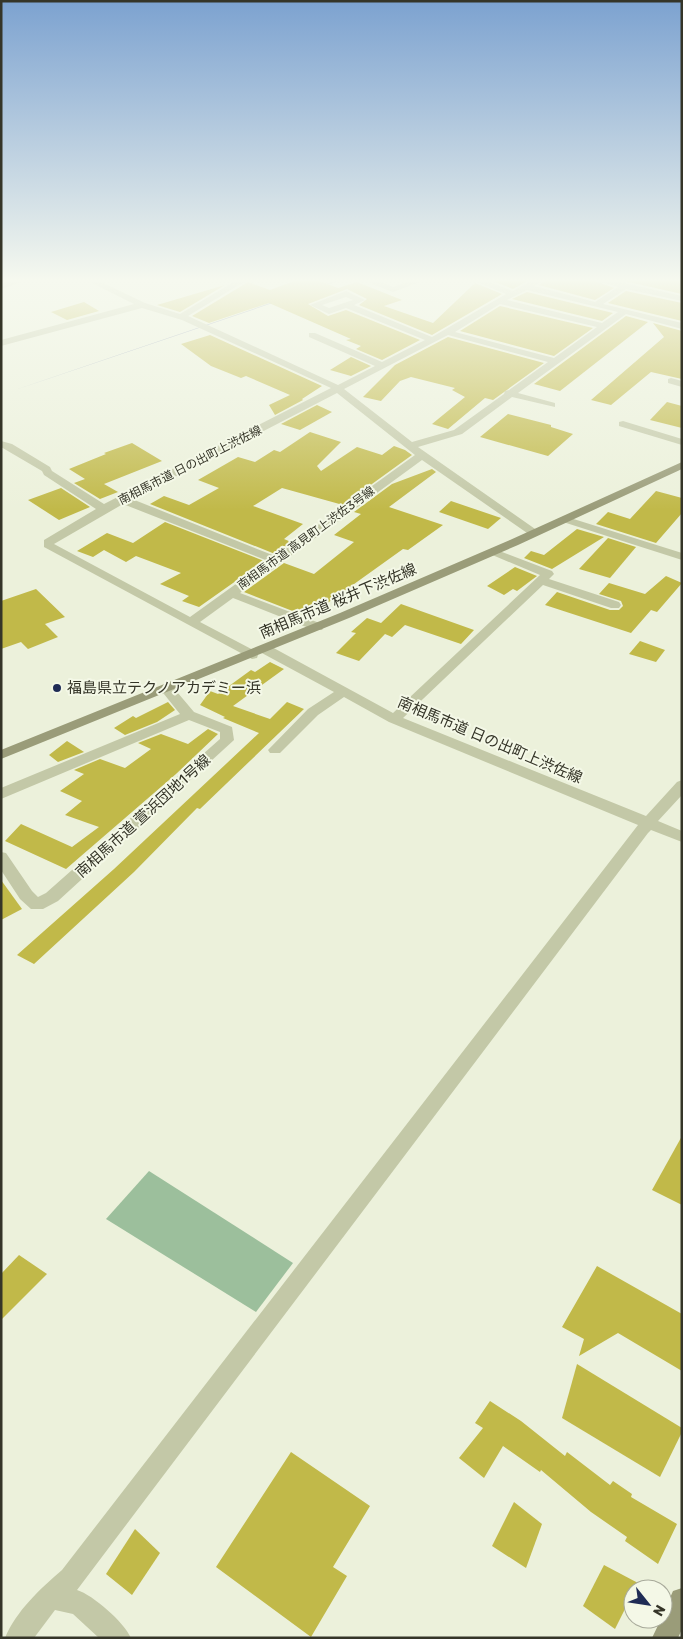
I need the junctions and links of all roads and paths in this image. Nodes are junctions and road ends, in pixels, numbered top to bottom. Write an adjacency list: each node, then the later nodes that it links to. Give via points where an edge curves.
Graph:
1 (268, 356): 10 (street)
2 (361, 356): 7 (street)
3 (401, 356): 7 (street, 南相馬市道 日の出町上渋佐線)
4 (537, 356): 6 (street)
5 (560, 356): 6 (street)
6 (554, 361): 11 (street)
7 (382, 366): 10 (street, 南相馬市道 日の出町上渋佐線)
8 (671, 381): 9 (street)
9 (682, 384)
10 (338, 388): 16 (street); 19 (street, 南相馬市道 日の出町上渋佐線)
11 (508, 393): 12 (street); 16 (street, via 458,432)
12 (552, 405)
13 (623, 424): 14 (street)
14 (682, 442)
15 (1, 444): 20 (street, via 46,469)
16 (411, 446): 17 (street)
17 (422, 455): 22 (street); 25 (street, 南相馬市道 高見町上渋佐3号線)
18 (682, 465): 21 (street, 南相馬市道 桜井下渋佐線)
19 (124, 500): 20 (street, 南相馬市道 日の出町上渋佐線); 25 (street)
20 (104, 509): 29 (street, 南相馬市道 日の出町上渋佐線, via 56,535 48,545)
21 (564, 519): 22 (street, 南相馬市道 桜井下渋佐線); 24 (street)
22 (534, 533): 23 (street, 南相馬市道 桜井下渋佐線)
23 (494, 552): 26 (street, via 548,574); 30 (street, 南相馬市道 桜井下渋佐線)
24 (682, 557)
25 (276, 560): 27 (street, 南相馬市道 高見町上渋佐3号線)
26 (542, 581): 28 (street); 35 (street)
27 (230, 593): 29 (street, 南相馬市道 高見町上渋佐3号線); 30 (street)
28 (614, 605)
29 (192, 622): 31 (street, 南相馬市道 日の出町上渋佐線)
30 (318, 627): 31 (street, 南相馬市道 桜井下渋佐線)
31 (259, 652): 32 (street, 南相馬市道 桜井下渋佐線); 33 (street, 南相馬市道 日の出町上渋佐線)
32 (167, 689): 34 (street, 南相馬市道 萱浜団地1号線); 37 (street, 南相馬市道 桜井下渋佐線)
33 (342, 692): 35 (street, 南相馬市道 日の出町上渋佐線); 36 (street, via 313,712)
34 (189, 715): 39 (street); 42 (street, 南相馬市道 萱浜団地1号線, via 227,730 227,740 52,897 37,905 26,895)
35 (394, 719): 40 (street, 南相馬市道 日の出町上渋佐線)
36 (275, 750)
37 (1, 755)
38 (682, 785): 40 (street)
39 (1, 794)
40 (648, 823): 41 (street, 南相馬市道 日の出町上渋佐線); 43 (street, via 71,1579)
41 (682, 837)
42 (1, 857)
43 (50, 1597): 45 (street); 46 (street, via 79,1603)
44 (682, 1600): 47 (street)
45 (18, 1638)
46 (118, 1638)
47 (665, 1638)

